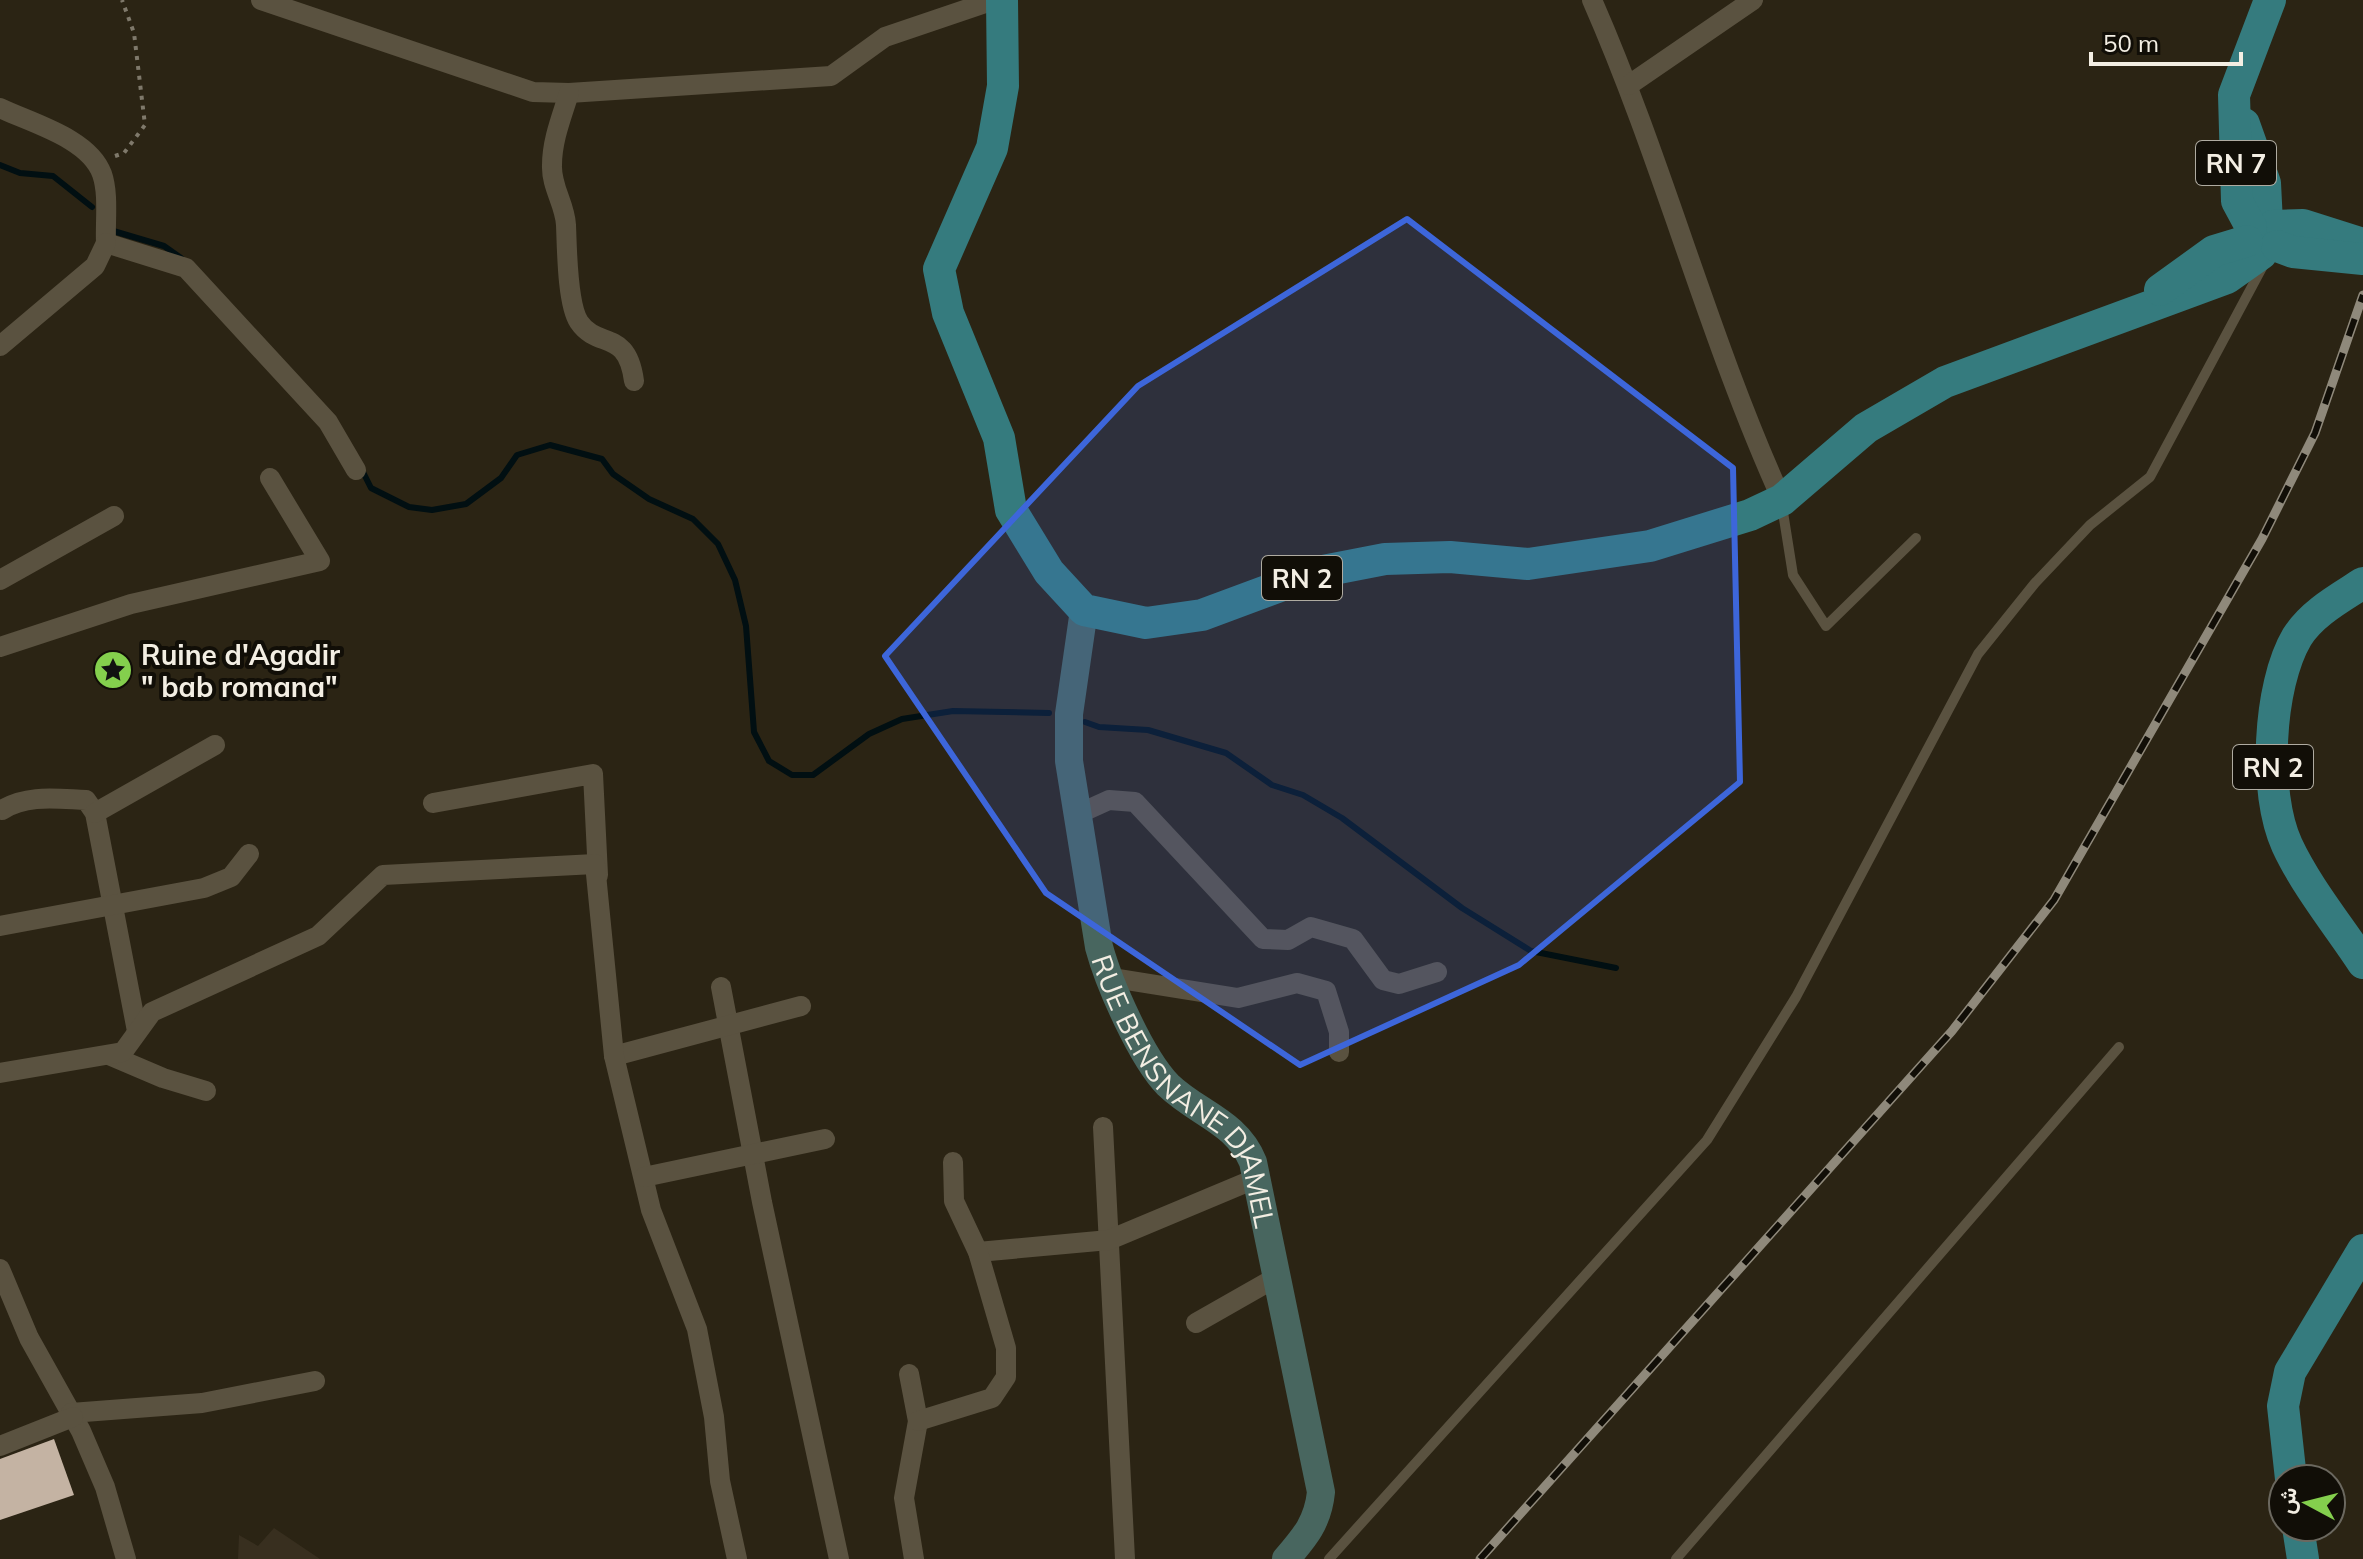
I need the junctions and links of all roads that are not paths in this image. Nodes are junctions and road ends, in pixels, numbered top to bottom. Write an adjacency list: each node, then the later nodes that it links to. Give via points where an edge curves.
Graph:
1 (261, 0): 8 (street, via 533,92)
2 (994, 0): 8 (street, via 885,37 831,76)
3 (1002, 0): 23 (main road, via 1003,86 992,148 939,269 948,313 999,438 1011,510 1049,572)
4 (1592, 0): 7 (street)
5 (1753, 0): 7 (street)
6 (2270, 0): 10 (main road, RN 7, via 2234,95 2265,183)
7 (1629, 85): 18 (street, via 1742,412)
8 (569, 93): 15 (street, via 555,140 552,180 566,224 576,317 585,329 622,348)
9 (0, 108): 11 (street, via 48,126 96,160 103,177)
10 (2264, 239): 12 (main road, via 2303,225); 13 (main road, via 2293,252); 18 (main road, RN 2, via 2227,278 1945,382 1866,428); 71 (lane, via 2150,477 2090,525 1978,654 1796,997 1707,1140)
11 (106, 243): 14 (street, via 95,266); 16 (street, via 186,268 328,422)
12 (2363, 244)
13 (2363, 259)
14 (0, 346)
15 (634, 381)
16 (356, 470)
17 (270, 478): 24 (street, via 320,561 131,604)
18 (1782, 500): 20 (lane, via 1793,575 1826,626); 23 (main road, RN 2, via 1650,546 1528,564 1450,557 1385,559 1318,572 1202,615 1146,623)
19 (114, 516): 21 (street)
20 (1916, 538)
21 (0, 580)
22 (2363, 583): 34 (main road, RN 2, via 2324,608 2298,636 2282,674 2273,783 2287,845)
23 (1084, 610): 29 (main road, RUE BENSNANE DJAMEL, via 1069,714)
24 (0, 647)
25 (215, 745): 28 (street)
26 (433, 803): 31 (street, via 593,774)
27 (2, 810): 28 (street, via 16,802 47,798 86,800)
28 (95, 813): 32 (street)
29 (1076, 815): 35 (street, via 1109,800 1135,802 1263,939 1288,940 1311,927 1353,939 1383,980 1399,984); 36 (main road, RUE BENSNANE DJAMEL)
30 (249, 854): 32 (street, via 231,877 204,888)
31 (598, 887): 40 (street, via 595,864 383,875 318,936 152,1012); 44 (street)
32 (114, 908): 33 (street); 40 (street)
33 (0, 926)
34 (2363, 963)
35 (1437, 972)
36 (1107, 977): 42 (street, via 1238,998 1297,983 1326,991 1339,1032); 52 (main road, RUE BENSNANE DJAMEL, via 1153,1064 1169,1085 1240,1136)
37 (721, 987): 39 (street)
38 (801, 1006): 39 (street)
39 (729, 1025): 44 (street); 49 (street)
40 (137, 1031): 43 (street, via 123,1052)
41 (2119, 1047): 72 (lane)
42 (1339, 1052)
43 (109, 1055): 45 (street); 46 (street)
44 (614, 1056): 51 (street)
45 (0, 1073)
46 (206, 1091)
47 (1103, 1127): 53 (street)
48 (825, 1139): 49 (street)
49 (753, 1153): 51 (street); 67 (street)
50 (953, 1162): 55 (street, via 954,1201)
51 (644, 1177): 66 (street, via 651,1210 697,1329)
52 (1257, 1178): 53 (street); 57 (main road, RUE BENSNANE DJAMEL)
53 (1109, 1240): 55 (street); 69 (street)
54 (2363, 1250): 64 (main road, via 2290,1372 2283,1406)
55 (978, 1252): 62 (street, via 1006,1348 1006,1377 992,1398)
56 (0, 1269): 61 (street, via 29,1338)
57 (1275, 1278): 58 (street); 70 (main road, RUE BENSNANE DJAMEL, via 1321,1492 1310,1532)
58 (1196, 1323)
59 (909, 1374): 62 (street)
60 (315, 1381): 61 (street, via 202,1403)
61 (72, 1415): 63 (street); 65 (street, via 105,1487)
62 (918, 1421): 68 (street, via 904,1498)
63 (2, 1440)
64 (2289, 1463)
65 (126, 1559)
66 (737, 1559)
67 (839, 1559)
68 (914, 1559)
69 (1125, 1559)
70 (1286, 1559)
71 (1329, 1559)
72 (1676, 1559)

